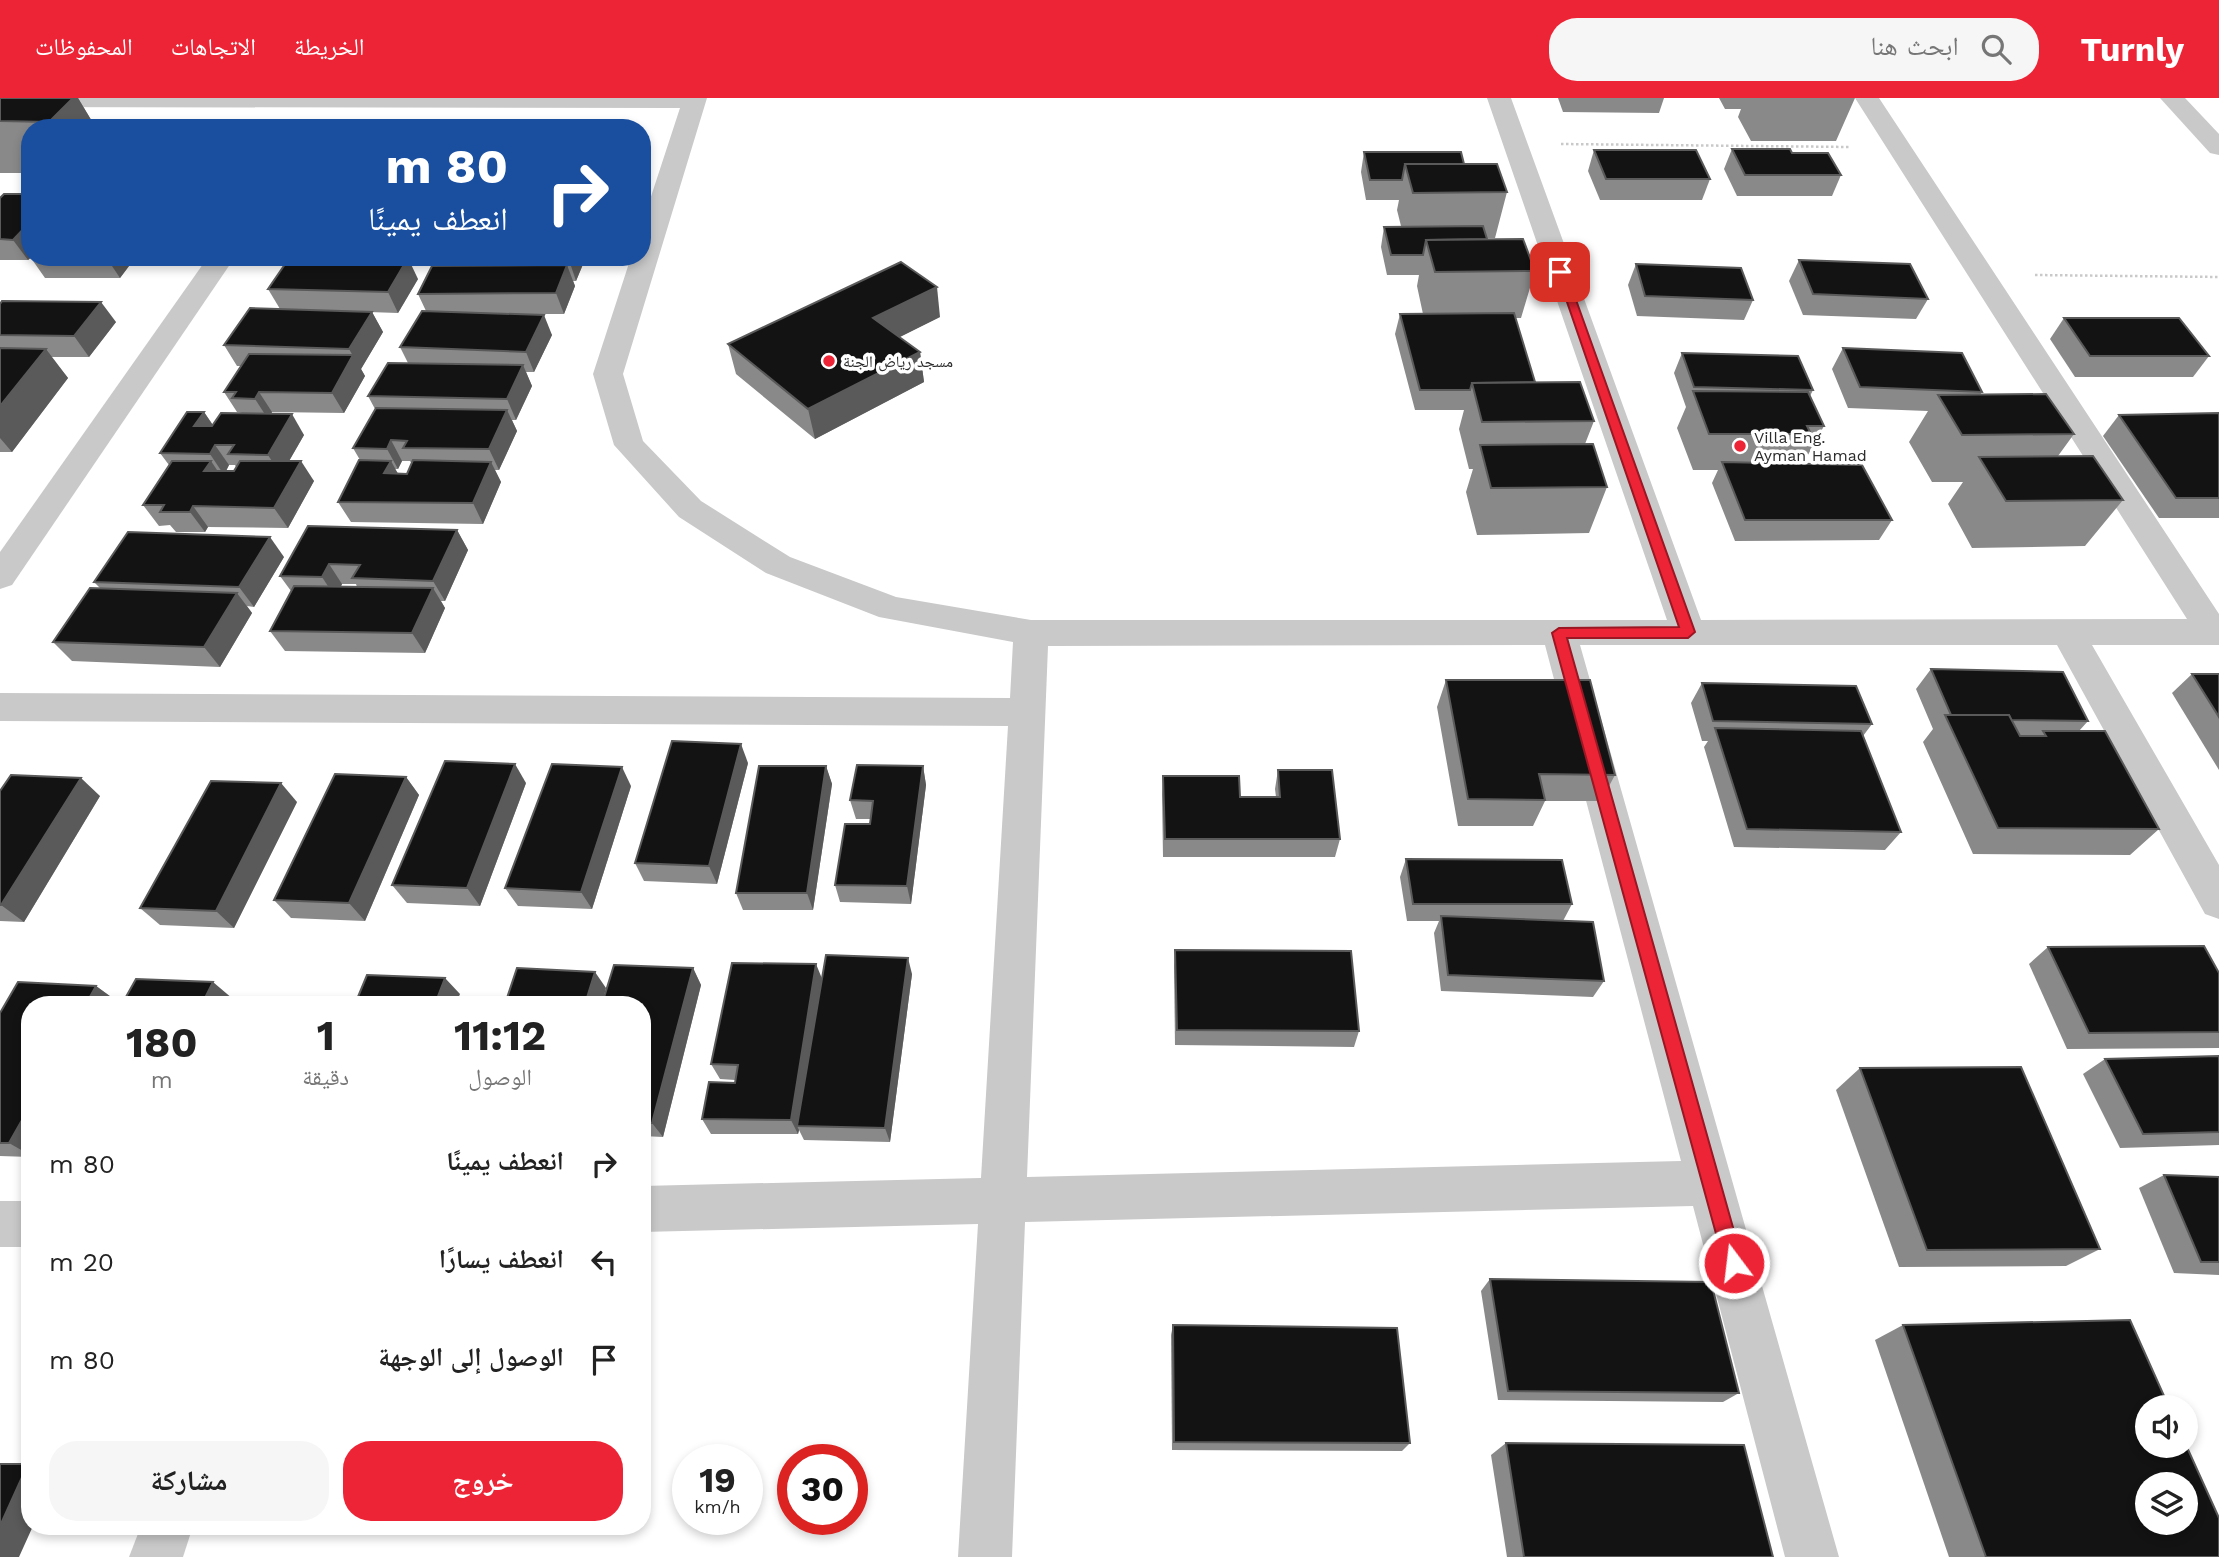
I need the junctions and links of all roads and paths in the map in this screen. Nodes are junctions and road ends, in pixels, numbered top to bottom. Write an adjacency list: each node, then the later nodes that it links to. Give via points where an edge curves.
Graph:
1 (1499, 98): 8 (street)
2 (1867, 98): 9 (street)
3 (2172, 98): 10 (street)
4 (331, 99): 5 (street); 6 (street); 7 (street)
5 (0, 100)
6 (694, 100): 11 (street)
7 (318, 119)
8 (1515, 143): 9 (path); 17 (street)
9 (1899, 147): 14 (street)
10 (2219, 148)
11 (651, 237)
12 (216, 266): 16 (street)
13 (642, 266): 20 (street, via 608,374 629,445 690,509 778,565 891,608)
14 (1982, 275): 15 (path); 19 (street)
15 (2219, 277)
16 (0, 577)
17 (1688, 632): 18 (street); 21 (street)
18 (2067, 632): 19 (street); 24 (street)
19 (2216, 632)
20 (1031, 633): 21 (street); 23 (street)
21 (1559, 633): 25 (street)
22 (0, 707): 23 (street)
23 (1028, 712): 26 (street)
24 (2219, 902)
25 (1712, 1183): 26 (street); 33 (street)
26 (1003, 1200): 27 (street); 32 (street)
27 (651, 1209)
28 (0, 1224): 29 (street)
29 (21, 1224)
30 (164, 1535): 31 (street)
31 (156, 1557)
32 (985, 1557)
33 (1812, 1557)

